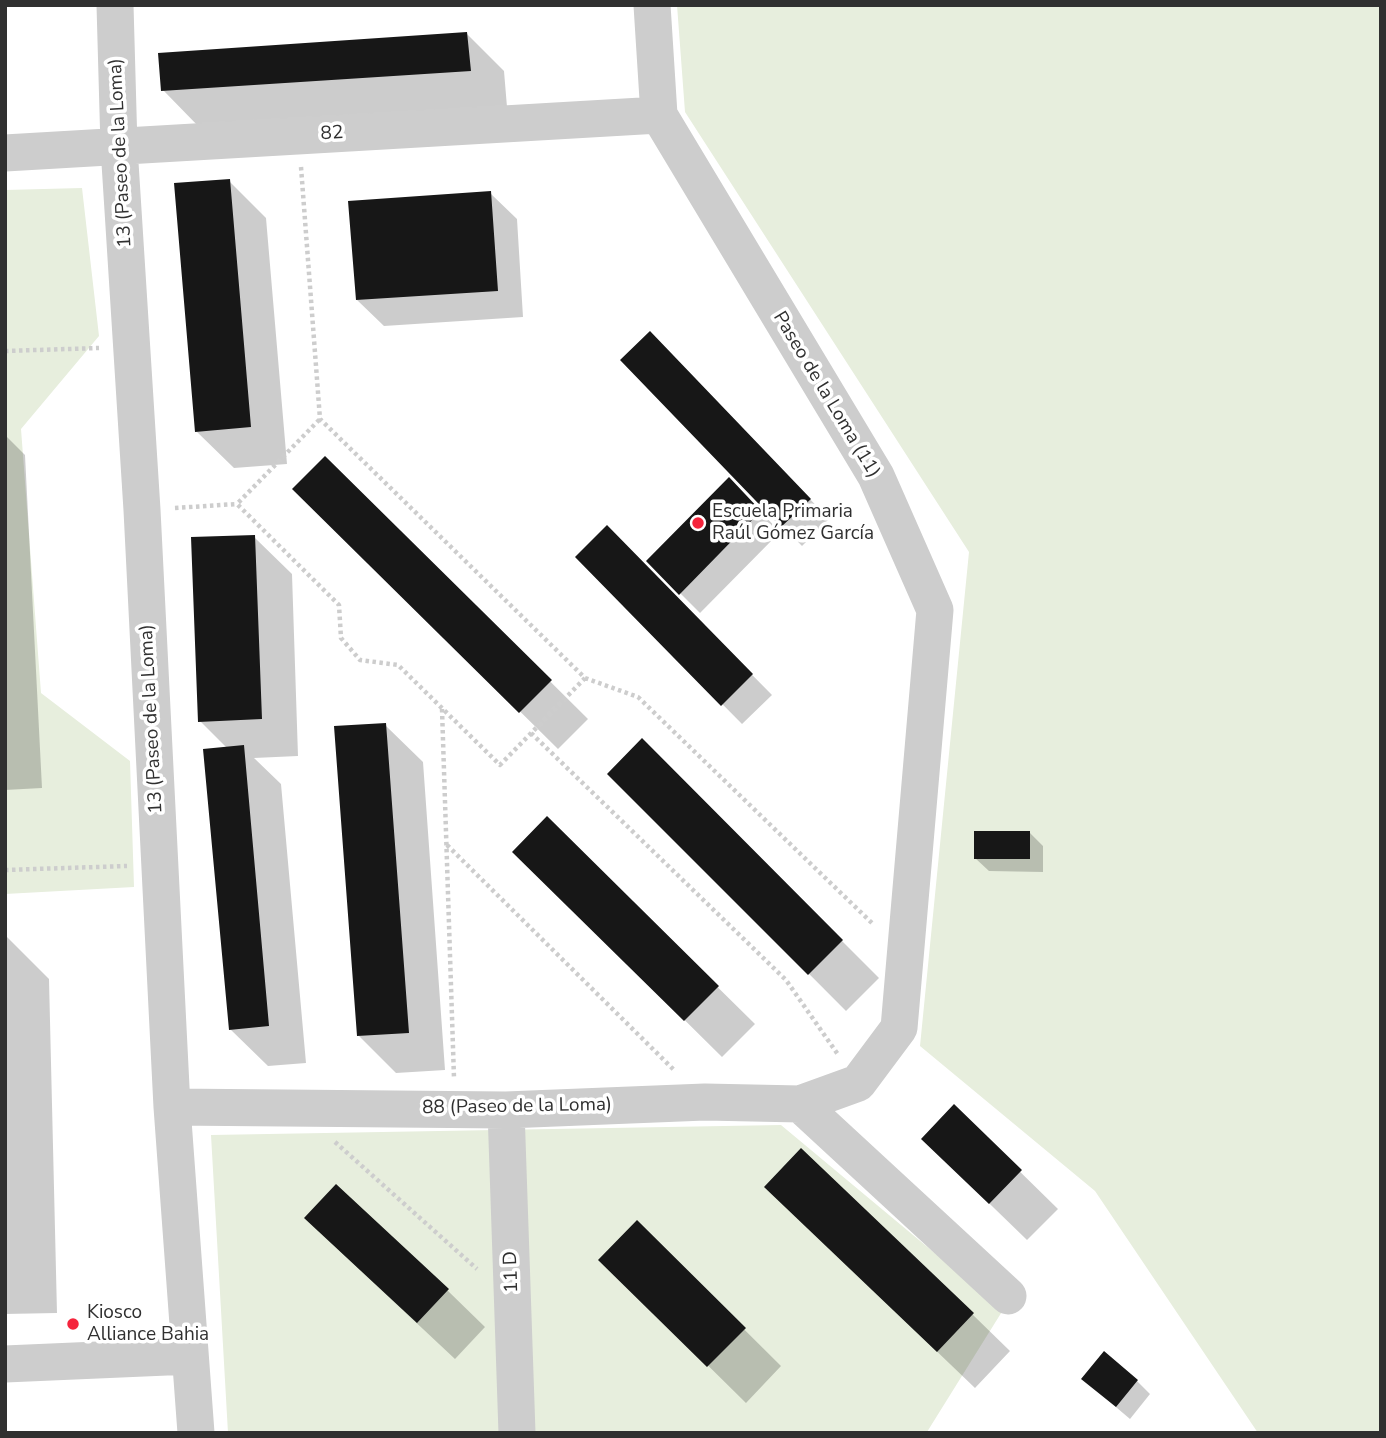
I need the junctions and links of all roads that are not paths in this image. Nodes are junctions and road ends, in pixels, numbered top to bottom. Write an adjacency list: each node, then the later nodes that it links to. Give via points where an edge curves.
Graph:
1 (115, 5): 4 (street, 13 (Paseo de la Loma))
2 (652, 5): 3 (street, Paseo de la Loma (11))
3 (659, 115): 4 (street, 82); 6 (street, Paseo de la Loma (11), via 876,476 935,610 899,1028)
4 (119, 147): 5 (street, 82); 8 (street, 13 (Paseo de la Loma))
5 (5, 153)
6 (858, 1083): 7 (street, 88 (Paseo de la Loma))
7 (800, 1104): 9 (street, 88 (Paseo de la Loma), via 705,1102); 10 (street)
8 (172, 1107): 9 (street, 88 (Paseo de la Loma)); 11 (street, 13 (Paseo de la Loma))
9 (506, 1110): 14 (street, 11 D)
10 (1008, 1296)
11 (190, 1356): 12 (street); 13 (street, 13 (Paseo de la Loma))
12 (5, 1364)
13 (196, 1433)
14 (517, 1433)

